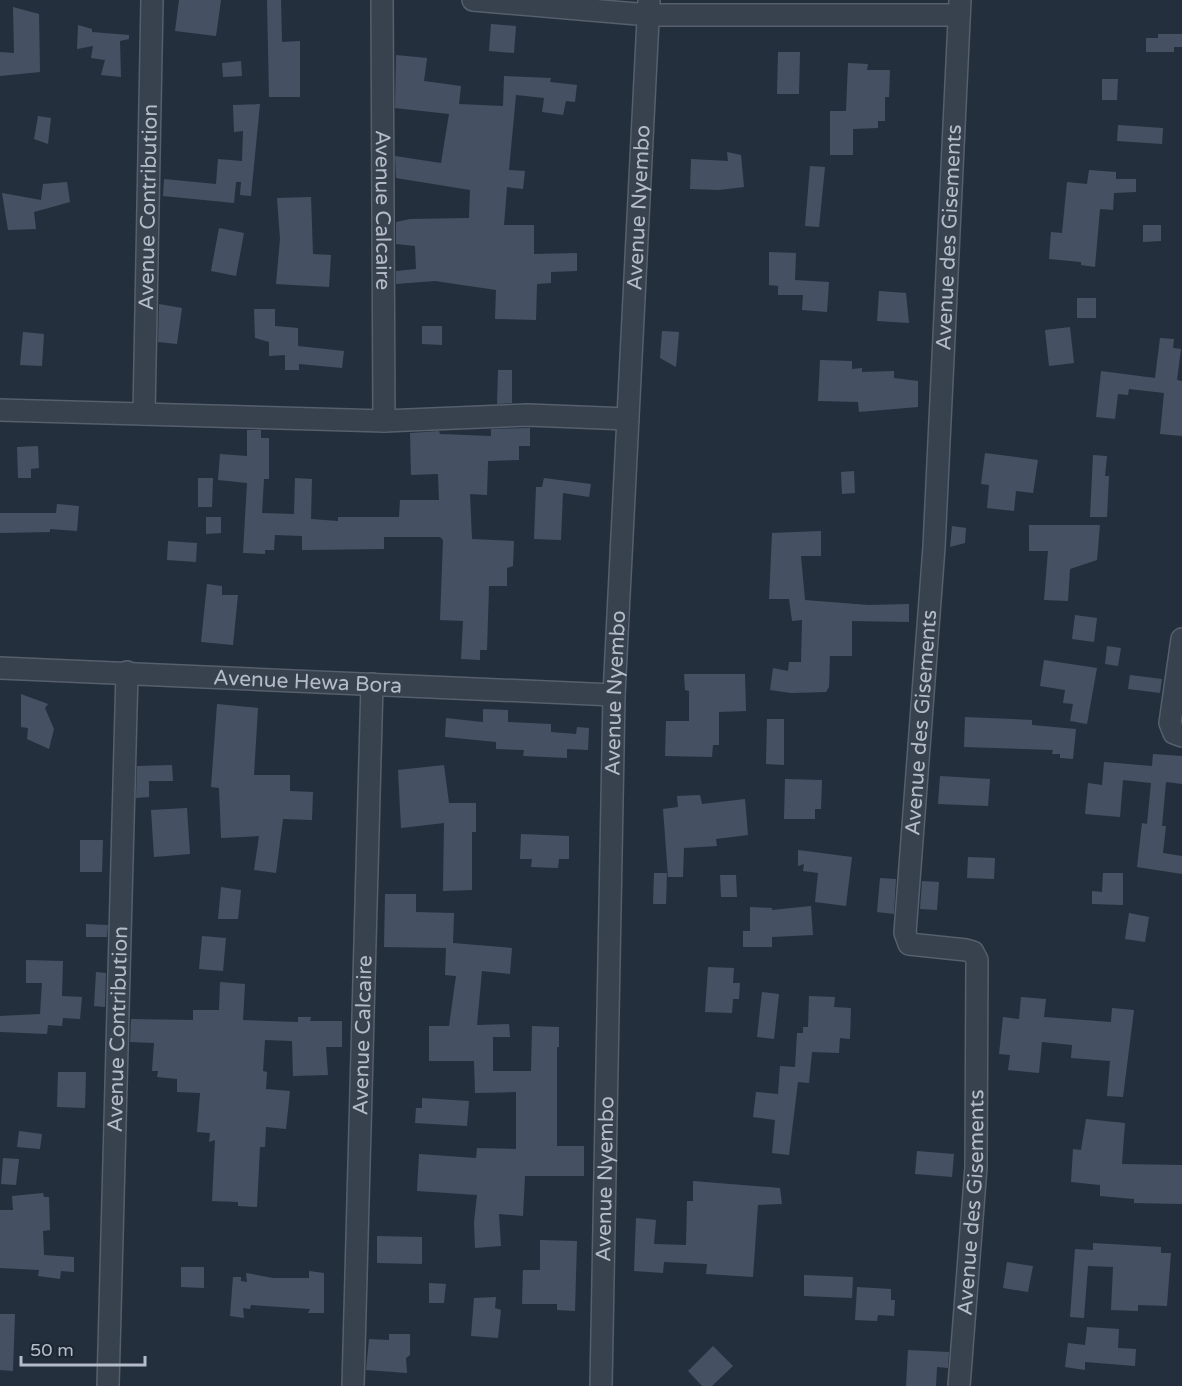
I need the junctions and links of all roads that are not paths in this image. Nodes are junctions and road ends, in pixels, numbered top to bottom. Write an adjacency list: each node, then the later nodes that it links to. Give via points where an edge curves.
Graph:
1 (152, 0): 7 (street, Avenue Contribution)
2 (382, 0): 9 (street, Avenue Calcaire)
3 (473, 0): 4 (street)
4 (649, 7): 5 (street); 8 (street, Avenue Nyembo)
5 (959, 8): 19 (street, Avenue des Gisements, via 934,547 905,933 906,940 914,946 966,950 973,952 977,960 976,1167)
6 (0, 410): 7 (street)
7 (144, 414): 9 (street)
8 (628, 418): 9 (street, via 528,415); 14 (street, Avenue Nyembo)
9 (384, 421)
10 (1182, 639): 15 (street, via 1170,723 1174,733)
11 (0, 668): 12 (street, Avenue Hewa Bora)
12 (127, 672): 13 (street, Avenue Hewa Bora); 16 (street, Avenue Contribution)
13 (372, 684): 14 (street, Avenue Hewa Bora); 17 (street, Avenue Calcaire)
14 (614, 695): 18 (street, Avenue Nyembo)
15 (1182, 736)
16 (108, 1386)
17 (353, 1386)
18 (601, 1386)
19 (959, 1386)

